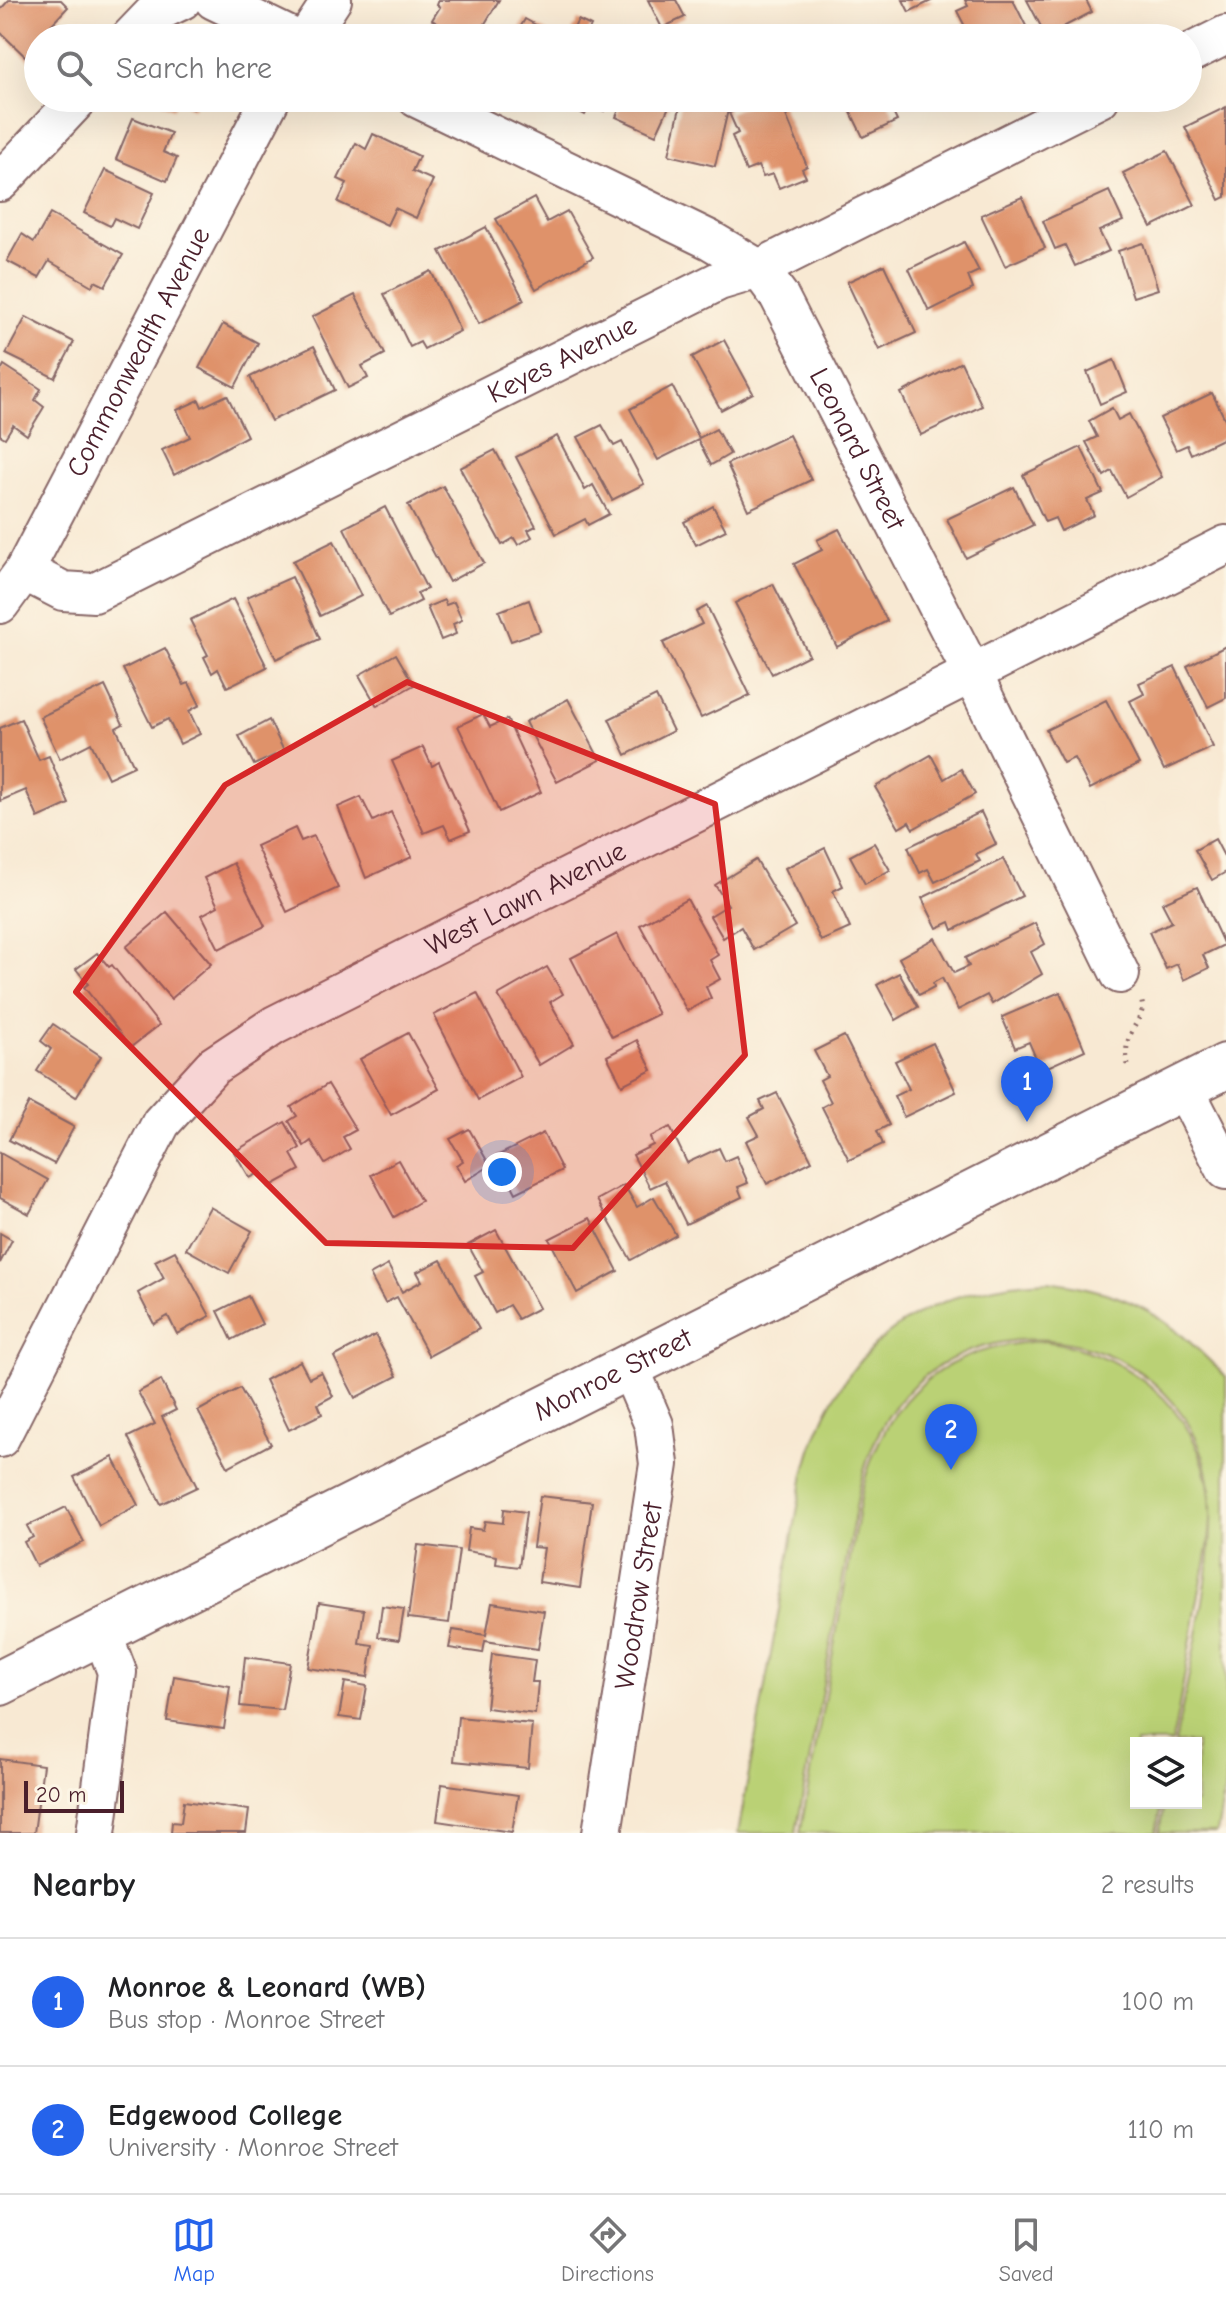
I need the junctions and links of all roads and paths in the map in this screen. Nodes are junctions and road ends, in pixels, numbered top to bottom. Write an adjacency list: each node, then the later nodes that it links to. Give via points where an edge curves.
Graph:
1 (182, 0): 4 (street)
2 (214, 0): 5 (street)
3 (332, 0): 6 (street)
4 (143, 24)
5 (264, 24)
6 (316, 24)
7 (1226, 35): 8 (street)
8 (1202, 47)
9 (66, 112): 13 (street)
10 (264, 112): 16 (street, Commonwealth Avenue)
11 (446, 112): 14 (street, Leonard Street)
12 (1072, 112): 14 (street, Keyes Avenue)
13 (0, 182)
14 (759, 269): 16 (street, Keyes Avenue, via 719,281 94,593 63,591); 18 (street, Leonard Street, via 779,296)
15 (1226, 545): 18 (street, West Lawn Avenue)
16 (24, 571): 17 (street, Commonwealth Avenue)
17 (0, 604)
18 (971, 671): 19 (street, Leonard Street); 25 (street, West Lawn Avenue, via 275,1025 213,1066 161,1123)
19 (1120, 974): 20 (path, via 1136,988 1143,1005 1127,1035)
20 (1128, 1065)
21 (1226, 1066): 22 (main road, Monroe Street)
22 (1183, 1086): 23 (street); 24 (main road, Monroe Street)
23 (1226, 1170)
24 (628, 1364): 26 (main road, Monroe Street); 29 (street, Woodrow Street, via 654,1425 659,1464)
25 (0, 1438)
26 (101, 1630): 27 (main road, Monroe Street); 28 (street, via 117,1672)
27 (0, 1683)
28 (96, 1833)
29 (602, 1833)

